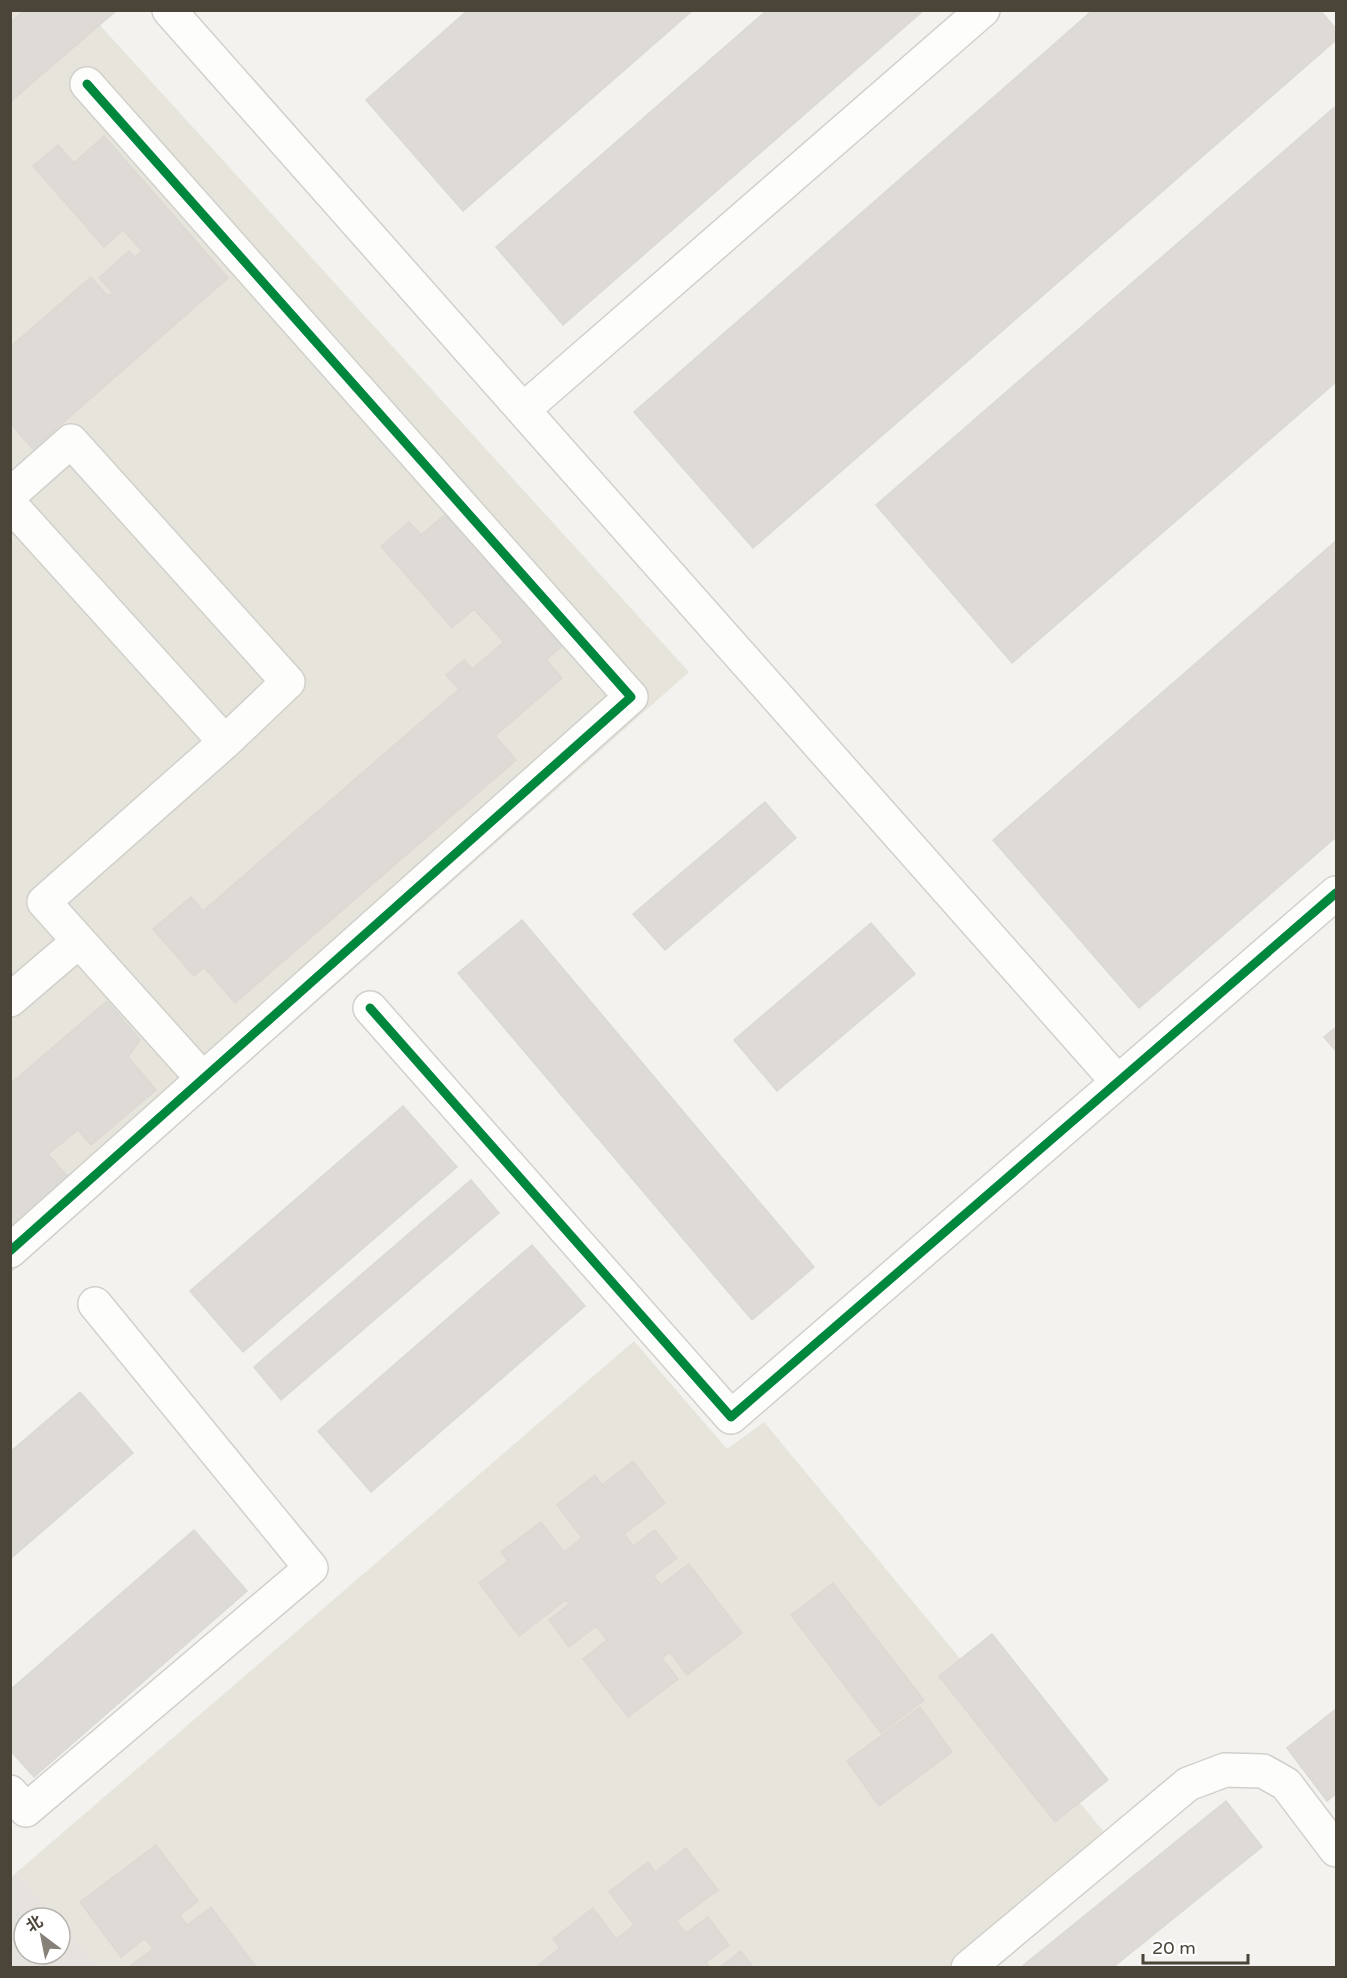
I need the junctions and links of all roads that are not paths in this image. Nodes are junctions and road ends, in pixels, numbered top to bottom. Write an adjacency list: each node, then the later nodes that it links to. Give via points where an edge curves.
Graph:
1 (169, 10): 4 (street)
2 (983, 10): 4 (street)
3 (87, 84): 12 (street, via 631,697)
4 (523, 410): 13 (street)
5 (10, 495): 7 (street, via 71,441 288,682)
6 (10, 504): 7 (street)
7 (225, 742): 9 (street, via 44,902)
8 (1336, 893): 13 (street)
9 (79, 941): 10 (street); 12 (street)
10 (10, 1000)
11 (370, 1008): 13 (street, via 731,1417)
12 (203, 1078): 14 (street)
13 (1117, 1081)
14 (10, 1251)
15 (95, 1304): 16 (street, via 311,1568 26,1810)
16 (10, 1792)
17 (1336, 1850): 18 (street, via 1286,1785 1263,1771 1225,1770 1188,1784)
18 (968, 1968)

